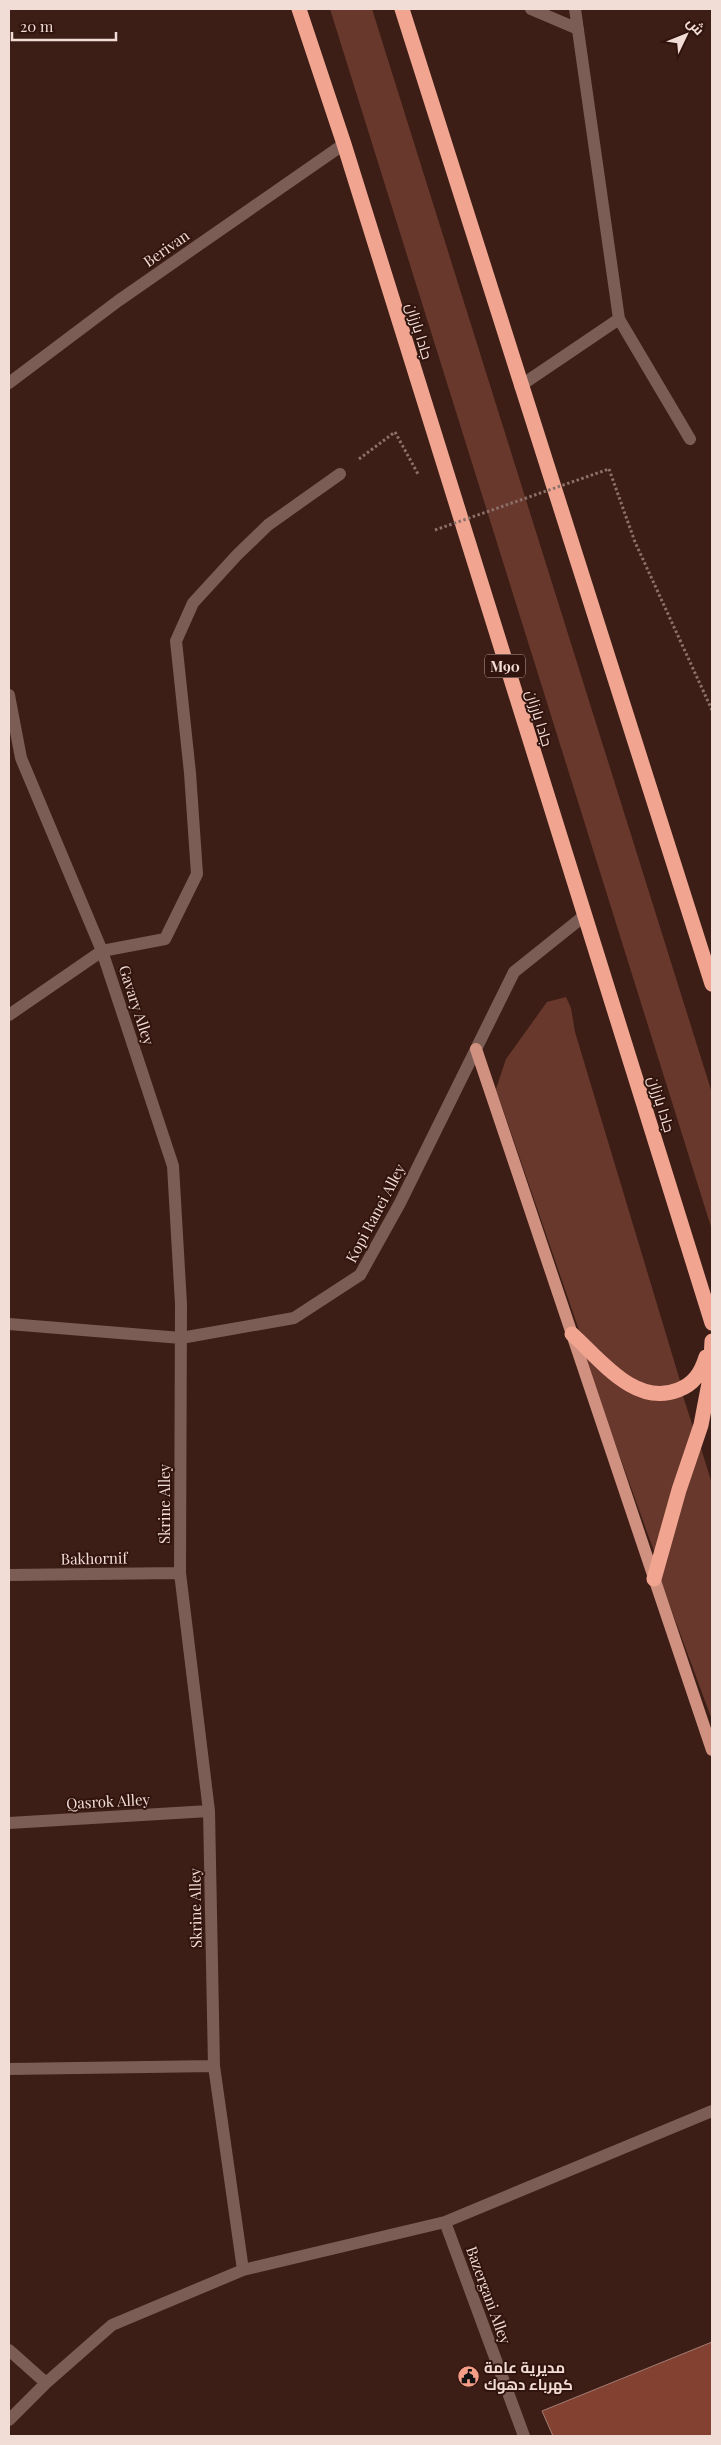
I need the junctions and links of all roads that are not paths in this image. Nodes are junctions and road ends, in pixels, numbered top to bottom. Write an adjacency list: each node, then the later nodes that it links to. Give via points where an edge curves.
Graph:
1 (299, 9): 6 (highway, جادا بارزان / M90)
2 (402, 9): 9 (highway)
3 (531, 9): 5 (street)
4 (576, 9): 5 (street)
5 (578, 29): 7 (street)
6 (344, 144): 8 (street, Berivan, via 118,301); 14 (highway, جادا بارزان / M90)
7 (619, 319): 9 (street); 10 (street)
8 (9, 383)
9 (520, 386): 16 (highway)
10 (690, 439)
11 (340, 474): 15 (street, via 268,525 193,603 176,641 197,874 165,939)
12 (9, 695): 13 (street, Gavary Alley)
13 (15, 759): 15 (street, Gavary Alley)
14 (584, 916): 18 (street, Kopi Ranei Alley, via 514,972); 19 (highway, جادا بارزان / M90)
15 (102, 951): 17 (street); 23 (street, Gavary Alley, via 173,1166)
16 (712, 984)
17 (9, 1015)
18 (476, 1049): 22 (main road); 23 (street, Kopi Ranei Alley, via 400,1203 360,1274 294,1318)
19 (712, 1323)
20 (9, 1324): 23 (street, Kopi Ranei Alley)
21 (712, 1331): 22 (highway, via 702,1372 687,1386 666,1394 644,1392 622,1380)
22 (572, 1334): 27 (main road)
23 (181, 1338): 25 (street, Skrine Alley)
24 (712, 1341): 27 (highway, via 702,1425 679,1490)
25 (180, 1573): 26 (street, Bakhornif); 29 (street, Skrine Alley)
26 (9, 1575)
27 (654, 1579): 28 (main road)
28 (712, 1750)
29 (209, 1811): 30 (street, Qasrok Alley); 31 (street, Skrine Alley)
30 (9, 1822)
31 (214, 2066): 32 (street); 35 (street, Skrine Alley)
32 (9, 2069)
33 (712, 2111): 34 (street)
34 (445, 2222): 35 (street); 39 (street, Bazergani Alley)
35 (243, 2270): 37 (street, via 112,2325)
36 (9, 2350): 37 (street)
37 (46, 2383): 38 (street)
38 (9, 2420)
39 (524, 2436)

